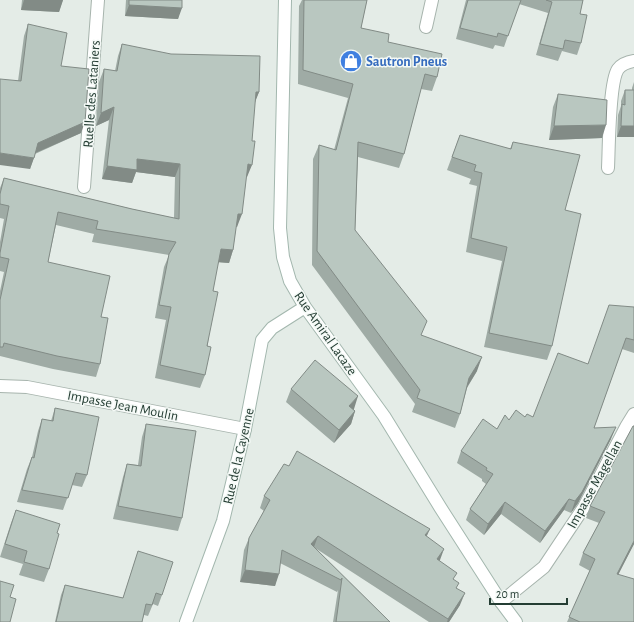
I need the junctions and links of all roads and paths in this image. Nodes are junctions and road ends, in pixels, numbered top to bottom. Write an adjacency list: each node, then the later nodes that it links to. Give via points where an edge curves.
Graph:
1 (98, 0): 7 (street, Ruelle des Lataniers)
2 (285, 0): 8 (street, Rue Amiral Lacaze, via 280,228 283,257 290,281)
3 (432, 0): 4 (street)
4 (426, 27)
5 (634, 61): 6 (street, via 618,69 612,83)
6 (608, 168)
7 (84, 187)
8 (305, 307): 11 (street, Rue de la Cayenne, via 272,328 262,340); 12 (street, Rue Amiral Lacaze, via 384,416)
9 (0, 386): 11 (street, Impasse Jean Moulin, via 27,387)
10 (634, 414): 12 (street, Impasse Magellan, via 584,507 544,567)
11 (245, 430): 13 (street, Rue de la Cayenne, via 223,521)
12 (501, 602): 14 (street, Rue Amiral Lacaze)
13 (186, 622)
14 (516, 622)

